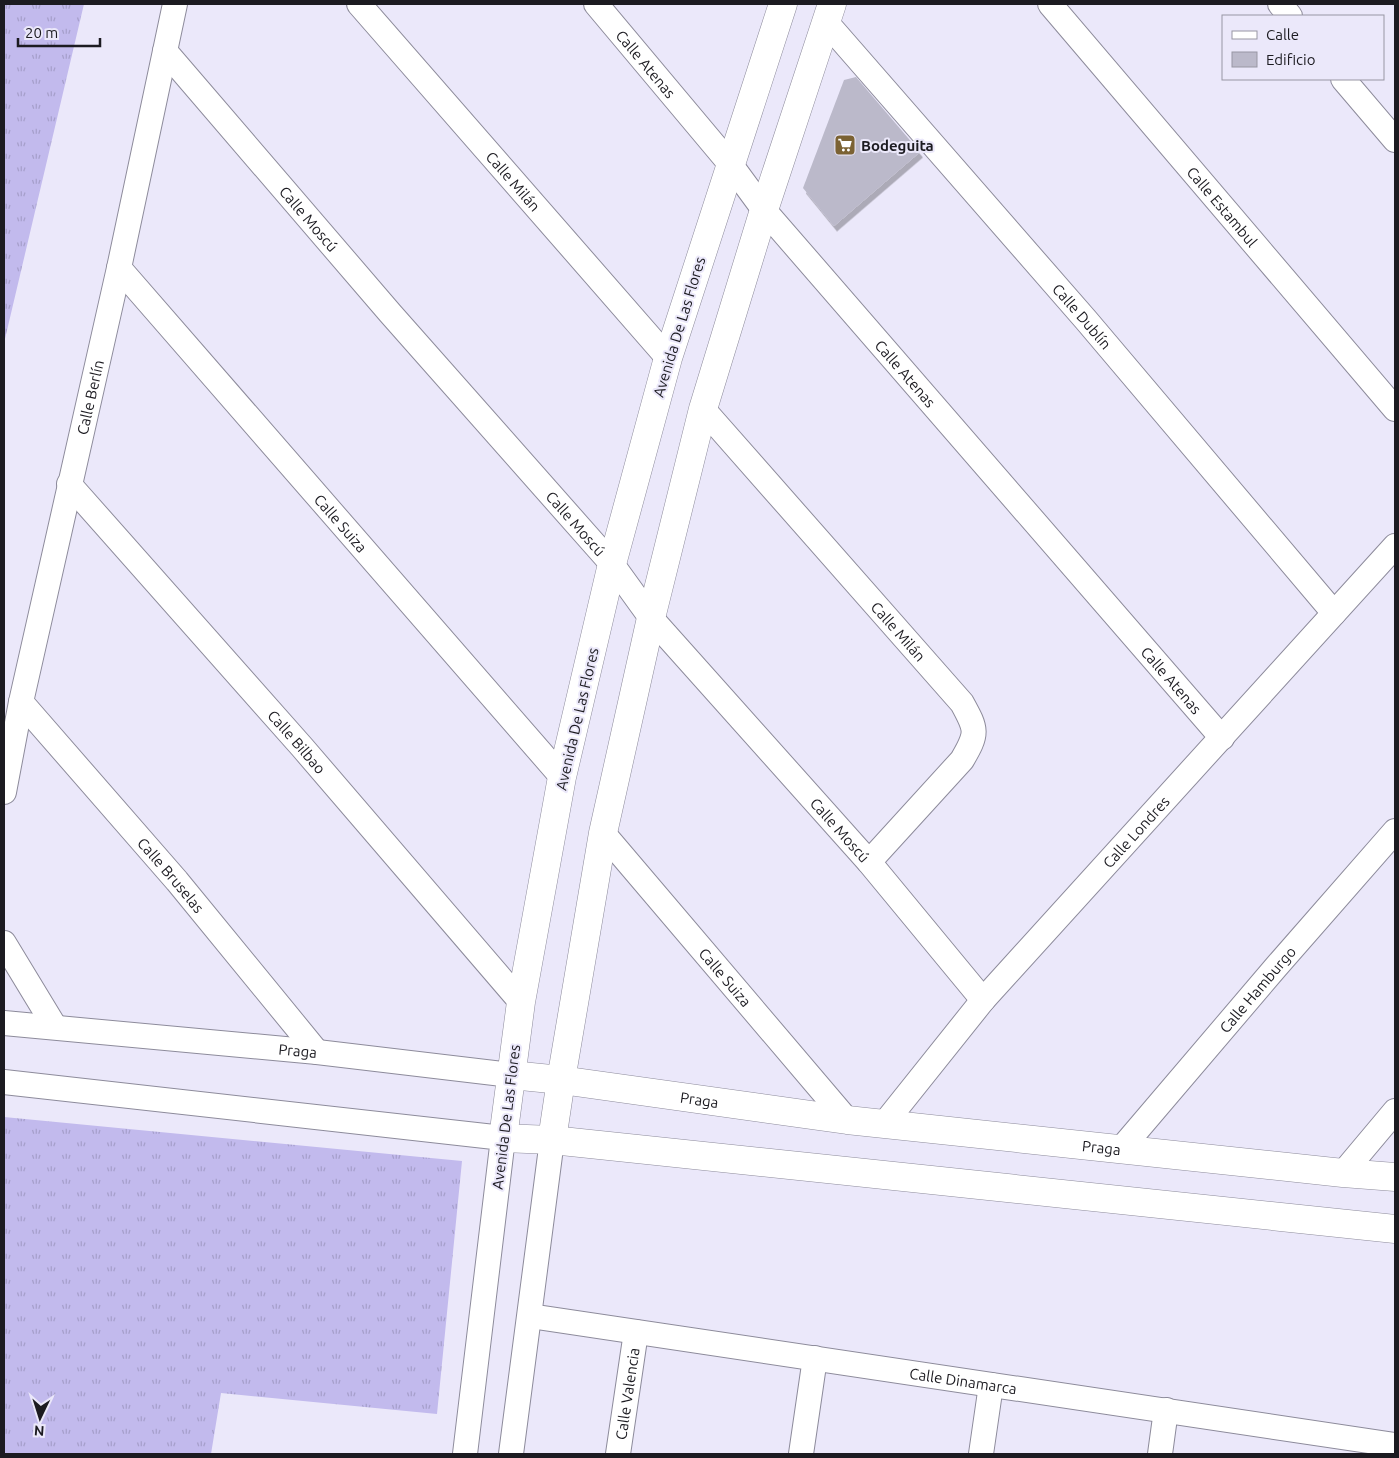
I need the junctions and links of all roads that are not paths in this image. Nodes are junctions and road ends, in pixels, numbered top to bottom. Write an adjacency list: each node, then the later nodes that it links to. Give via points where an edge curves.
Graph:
1 (176, 4): 9 (street, Calle Berlín)
2 (359, 4): 15 (street, Calle Milán)
3 (596, 4): 12 (street, Calle Atenas)
4 (783, 4): 12 (street, Avenida De Las Flores)
5 (1050, 4): 16 (street, Calle Estambul)
6 (1280, 4): 8 (street)
7 (829, 13): 13 (street); 21 (street, Calle Dublín)
8 (1289, 15)
9 (165, 51): 14 (street, Calle Berlín); 20 (street, Calle Moscú, via 390,314)
10 (1344, 80): 11 (street)
11 (1395, 140)
12 (731, 165): 13 (street, Calle Atenas); 15 (street, Avenida De Las Flores)
13 (764, 210): 17 (street); 24 (street, Calle Atenas)
14 (119, 268): 18 (street, Calle Berlín); 25 (street, Calle Suiza)
15 (668, 358): 20 (street, Avenida De Las Flores)
16 (1395, 409)
17 (703, 410): 22 (street); 29 (street, Calle Milán, via 962,703 974,724 974,740 962,760)
18 (70, 484): 23 (street, Calle Berlín); 32 (street, Calle Bilbao)
19 (1395, 546): 21 (street, Calle Londres)
20 (612, 564): 22 (street, Calle Moscú); 25 (street, Avenida De Las Flores)
21 (1334, 613): 24 (street, Calle Londres)
22 (651, 618): 28 (street); 29 (street, Calle Moscú)
23 (22, 702): 26 (street, Calle Berlín); 35 (street, Calle Bruselas, via 177,881)
24 (1222, 738): 31 (street, Calle Londres)
25 (562, 777): 32 (street, Avenida De Las Flores)
26 (4, 792)
27 (1395, 832): 44 (street, Calle Hamburgo)
28 (603, 834): 37 (street); 40 (street, Calle Suiza)
29 (869, 862): 31 (street, Calle Moscú)
30 (4, 943): 34 (street)
31 (983, 1000): 41 (street, Calle Londres)
32 (521, 1002): 36 (street, Avenida De Las Flores)
33 (4, 1023): 34 (street, Praga)
34 (55, 1027): 35 (street, Praga)
35 (317, 1052): 36 (street, Praga)
36 (511, 1075): 37 (street, Praga); 42 (street, Avenida De Las Flores)
37 (561, 1080): 40 (street, Praga); 43 (street)
38 (4, 1082): 42 (street)
39 (1395, 1111): 45 (street)
40 (847, 1120): 41 (street, Praga)
41 (884, 1124): 44 (street, Praga)
42 (503, 1138): 43 (street); 55 (street, Avenida De Las Flores)
43 (552, 1140): 47 (street); 48 (street)
44 (1121, 1150): 45 (street, Praga)
45 (1343, 1173): 46 (street, Praga)
46 (1395, 1177)
47 (1395, 1229)
48 (530, 1316): 49 (street, Calle Dinamarca); 56 (street)
49 (636, 1332): 50 (street, Calle Dinamarca); 57 (street, Calle Valencia)
50 (814, 1358): 51 (street, Calle Dinamarca); 58 (street)
51 (991, 1385): 52 (street, Calle Dinamarca); 59 (street)
52 (1166, 1410): 54 (street, Calle Dinamarca); 60 (street)
53 (1395, 1444): 54 (street, Calle Dinamarca)
54 (1344, 1446)
55 (465, 1454)
56 (511, 1454)
57 (618, 1454)
58 (801, 1454)
59 (981, 1454)
60 (1160, 1454)

